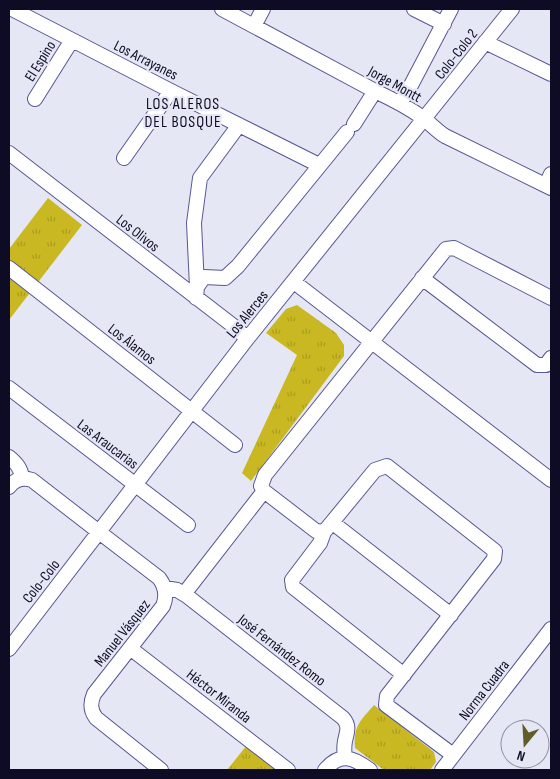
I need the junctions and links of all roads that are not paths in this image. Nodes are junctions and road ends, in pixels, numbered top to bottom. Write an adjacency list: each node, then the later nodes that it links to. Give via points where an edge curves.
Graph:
1 (12, 9): 9 (street, Los Arrayanes)
2 (222, 9): 8 (street, Jorge Montt)
3 (263, 9): 8 (street)
4 (414, 9): 7 (street)
5 (451, 9): 7 (street)
6 (512, 9): 10 (street, Colo-Colo 2)
7 (444, 24): 15 (street)
8 (254, 26): 13 (street, Jorge Montt)
9 (72, 40): 12 (street, Los Arrayanes); 14 (street, El Espino)
10 (485, 42): 11 (street); 16 (street, Colo-Colo 2)
11 (551, 74)
12 (171, 91): 17 (street, Los Arrayanes); 19 (street)
13 (375, 91): 15 (street, Jorge Montt); 20 (street)
14 (35, 99)
15 (400, 102): 16 (street, Jorge Montt)
16 (425, 119): 21 (street, Jorge Montt, via 445,136); 24 (street, Los Alerces)
17 (238, 125): 20 (street, Los Arrayanes); 25 (street, via 200,178 194,223)
18 (9, 153): 25 (street, Los Olivos)
19 (124, 158)
20 (320, 165): 25 (street, via 252,250 225,278 204,277)
21 (549, 182)
22 (9, 268): 31 (street, Los Álamos)
23 (422, 278): 26 (street, via 446,249 454,248); 28 (street); 29 (street, via 537,365 546,365)
24 (294, 282): 27 (street, Los Alerces); 28 (street)
25 (196, 292): 27 (street, Los Olivos)
26 (551, 298)
27 (248, 339): 31 (street, Los Alerces)
28 (371, 341): 35 (street); 38 (street, via 265,475 261,486)
29 (551, 358)
30 (9, 388): 36 (street, Las Araucarias)
31 (192, 411): 32 (street, Los Álamos); 36 (street, Los Alerces)
32 (235, 445)
33 (9, 457): 34 (street, via 17,465)
34 (22, 478): 37 (street); 41 (street, Manuel Vásquez, via 36,482)
35 (551, 480)
36 (135, 485): 39 (street, Las Araucarias); 41 (street, Los Alerces)
37 (9, 487)
38 (264, 491): 40 (street, via 316,531); 43 (street)
39 (188, 525)
40 (329, 528): 44 (street); 44 (street, via 375,470 388,466 495,551 494,559); 48 (street, via 292,580 293,587)
41 (99, 532): 42 (street, Manuel Vásquez, via 159,578); 47 (street, Colo-Colo)
42 (165, 588): 43 (street, José Fernández Romo); 46 (street, Manuel Vásquez, via 163,606)
43 (184, 594): 50 (street, José Fernández Romo, via 343,718 348,726)
44 (451, 615): 48 (street)
45 (551, 630): 49 (street, Norma Cuadra)
46 (130, 648): 51 (street, Manuel Vásquez, via 94,694 91,710 99,722); 52 (street, Héctor Miranda)
47 (9, 649)
48 (404, 675): 49 (street, via 388,696 386,705)
49 (453, 755): 55 (street, Norma Cuadra)
50 (345, 758): 53 (street, via 335,760); 54 (street, via 356,760)
51 (161, 770)
52 (288, 770)
53 (325, 770)
54 (370, 770)
55 (442, 770)

